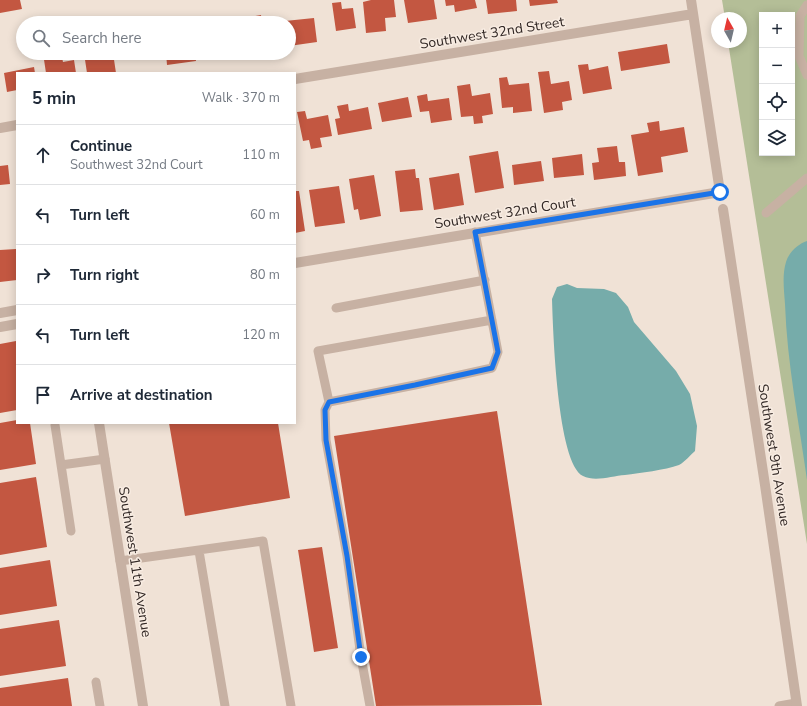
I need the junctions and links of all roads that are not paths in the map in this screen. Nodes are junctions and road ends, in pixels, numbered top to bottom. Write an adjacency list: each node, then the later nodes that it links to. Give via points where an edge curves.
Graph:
1 (691, 0): 3 (street)
2 (807, 5): 4 (lane, via 800,16 799,56)
3 (693, 14): 5 (street, Southwest 32nd Street); 11 (street, Southwest 32nd Court, via 720,192)
4 (807, 75)
5 (296, 79)
6 (16, 125): 7 (street)
7 (0, 128)
8 (807, 178): 10 (lane)
9 (722, 209): 29 (street, Southwest 9th Avenue)
10 (766, 213)
11 (475, 232): 12 (street, Southwest 32nd Court); 13 (lane)
12 (296, 263)
13 (484, 280): 14 (lane); 17 (lane)
14 (336, 308)
15 (16, 310): 16 (street)
16 (0, 313)
17 (492, 320): 20 (lane, via 498,352 492,368); 20 (lane, via 318,351)
18 (16, 324): 19 (street)
19 (0, 326)
20 (329, 402): 34 (lane, via 325,410 326,440)
21 (99, 424): 23 (street, Southwest 11th Avenue)
22 (55, 425): 24 (lane)
23 (105, 459): 24 (lane); 27 (street, Southwest 11th Avenue)
24 (61, 465): 25 (lane)
25 (71, 530)
26 (199, 550): 27 (lane); 32 (lane); 33 (lane, via 263,541)
27 (120, 561): 31 (street, Southwest 11th Avenue)
28 (96, 682): 30 (lane)
29 (796, 704): 35 (lane)
30 (100, 706)
31 (142, 706)
32 (225, 706)
33 (291, 706)
34 (370, 706)
35 (779, 706)

